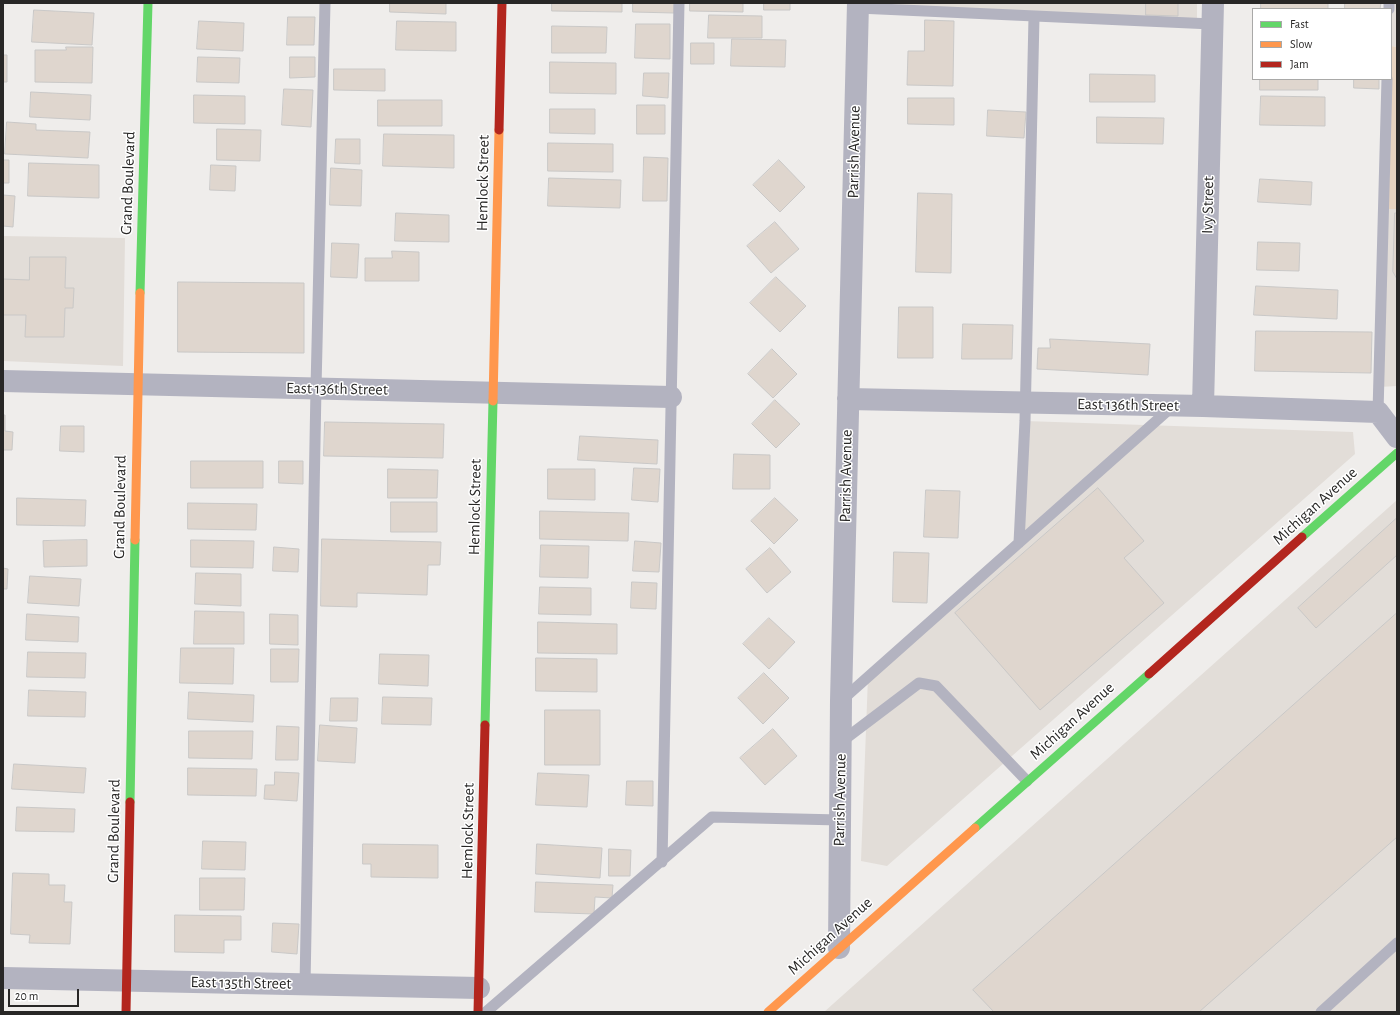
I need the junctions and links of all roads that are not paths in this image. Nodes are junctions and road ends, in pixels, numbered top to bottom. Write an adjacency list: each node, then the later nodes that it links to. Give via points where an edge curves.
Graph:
1 (148, 3): 11 (street, Grand Boulevard)
2 (325, 3): 12 (lane)
3 (502, 3): 13 (street, Hemlock Street)
4 (679, 3): 14 (lane)
5 (1213, 3): 8 (street, Ivy Street)
6 (858, 6): 7 (lane); 15 (street, Parrish Avenue)
7 (1034, 16): 8 (lane); 16 (lane)
8 (1212, 24): 18 (street, Ivy Street)
9 (1387, 80): 19 (lane)
10 (3, 381): 11 (street, East 136th Street)
11 (138, 385): 12 (street, East 136th Street); 31 (street, Grand Boulevard)
12 (316, 388): 13 (street, East 136th Street); 32 (lane)
13 (493, 393): 14 (street, East 136th Street); 33 (street, Hemlock Street)
14 (671, 397): 27 (lane)
15 (848, 399): 16 (street, East 136th Street); 23 (street, Parrish Avenue)
16 (1025, 402): 17 (street, East 136th Street); 22 (lane)
17 (1174, 406): 18 (street, East 136th Street); 22 (lane)
18 (1203, 406): 19 (street, East 136th Street)
19 (1378, 412): 20 (street)
20 (1397, 436)
21 (1397, 453): 25 (street, Michigan Avenue)
22 (1019, 543): 23 (lane)
23 (842, 700): 24 (street, Parrish Avenue)
24 (841, 742): 25 (lane, via 919,684 936,686); 26 (street, Parrish Avenue)
25 (1027, 781): 29 (street, Michigan Avenue)
26 (840, 820): 27 (lane, via 712,817); 29 (street, Parrish Avenue)
27 (662, 862): 36 (lane)
28 (1397, 943): 38 (lane)
29 (839, 948): 37 (street, Michigan Avenue)
30 (3, 978): 31 (street, East 135th Street)
31 (127, 980): 32 (street, East 135th Street); 34 (street, Grand Boulevard)
32 (305, 985): 33 (street, East 135th Street)
33 (479, 988): 35 (street, Hemlock Street)
34 (126, 1012)
35 (478, 1012)
36 (486, 1012)
37 (768, 1012)
38 (1321, 1012)

